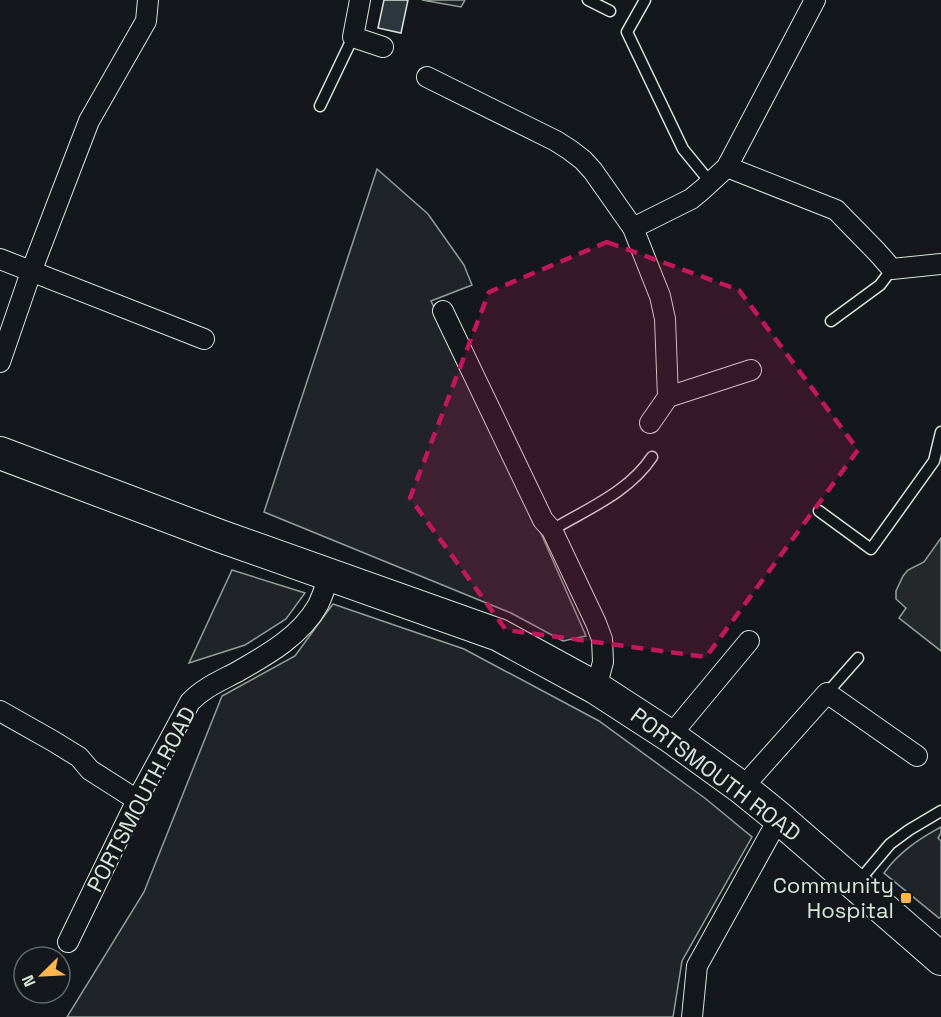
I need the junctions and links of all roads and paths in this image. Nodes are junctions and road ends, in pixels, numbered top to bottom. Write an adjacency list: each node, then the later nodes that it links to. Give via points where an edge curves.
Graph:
1 (148, 0): 17 (street, via 146,21 89,121)
2 (360, 0): 7 (street)
3 (588, 0): 6 (lane)
4 (645, 0): 12 (lane, via 627,32 683,149)
5 (815, 0): 11 (street)
6 (610, 11)
7 (353, 37): 8 (street); 10 (lane)
8 (383, 47)
9 (427, 77): 13 (street, via 570,150 593,171)
10 (320, 106)
11 (727, 167): 12 (street); 16 (street, via 836,210)
12 (710, 183): 13 (street, via 691,199)
13 (633, 228): 23 (street, via 665,319)
14 (0, 259): 17 (street)
15 (941, 264): 16 (street)
16 (892, 269): 19 (lane, via 880,285)
17 (31, 272): 20 (street); 21 (street)
18 (443, 311): 29 (street, via 543,520)
19 (831, 321)
20 (204, 339)
21 (0, 362)
22 (751, 370): 23 (street)
23 (668, 397): 24 (street)
24 (650, 423)
25 (941, 432): 28 (lane, via 934,461 871,549)
26 (0, 453): 30 (main road, PORTSMOUTH ROAD)
27 (652, 457): 29 (lane, via 621,489)
28 (819, 511)
29 (552, 530): 33 (street, via 602,639 603,662)
30 (330, 574): 33 (main road, PORTSMOUTH ROAD, via 499,635); 39 (street, PORTSMOUTH ROAD, via 318,604 289,639 206,688 190,702)
31 (749, 641): 36 (street)
32 (858, 658): 34 (lane)
33 (596, 688): 36 (main road, PORTSMOUTH ROAD)
34 (827, 693): 37 (street); 38 (street)
35 (0, 711): 39 (street, via 79,757 90,771)
36 (670, 736): 38 (main road, PORTSMOUTH ROAD)
37 (917, 756)
38 (742, 788): 41 (main road, PORTSMOUTH ROAD)
39 (137, 800): 43 (street, PORTSMOUTH ROAD)
40 (941, 812): 42 (lane, via 890,844)
41 (779, 818): 42 (main road, PORTSMOUTH ROAD); 45 (street, via 697,966)
42 (855, 885): 44 (main road, PORTSMOUTH ROAD)
43 (68, 942)
44 (941, 959)
45 (692, 1017)

